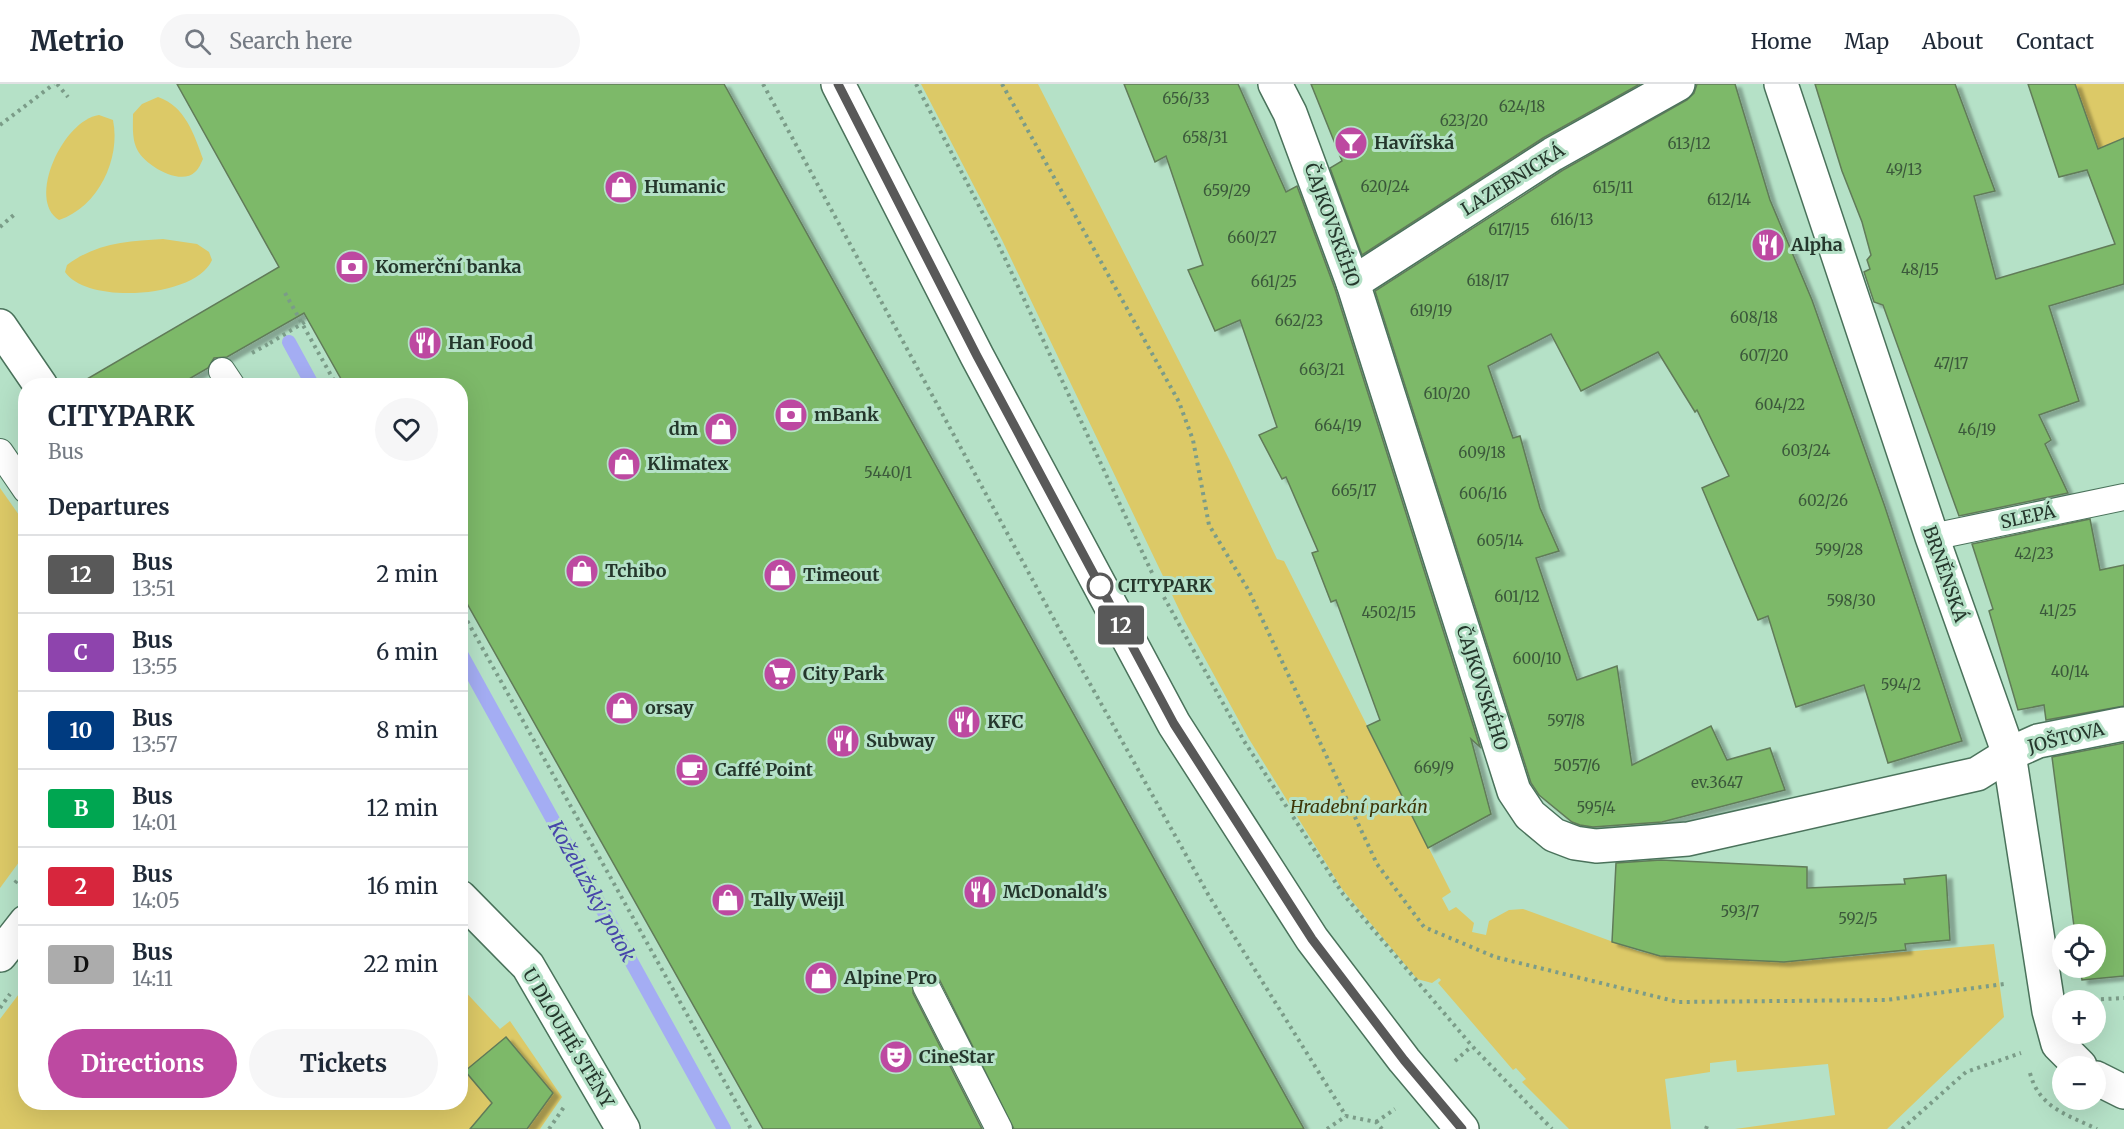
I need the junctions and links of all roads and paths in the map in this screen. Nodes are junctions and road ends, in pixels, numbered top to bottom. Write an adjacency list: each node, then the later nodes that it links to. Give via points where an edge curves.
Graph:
1 (55, 84): 9 (path); 10 (path)
2 (763, 84): 39 (path, via 1181,846)
3 (838, 84): 45 (street, via 977,356 1174,724 1312,939)
4 (916, 84): 46 (path, via 994,235 1161,590 1244,741 1343,894 1472,1046)
5 (1002, 84): 30 (path, via 1179,402 1193,440 1209,525 1249,591 1377,864 1424,927 1495,957 1678,1002 1886,1000)
6 (1275, 84): 13 (street, ČAJKOVSKÉHO, via 1290,113)
7 (1678, 84): 13 (street, LAZEBNICKÁ, via 1553,154)
8 (1781, 84): 23 (street, BRNĚNSKÁ)
9 (68, 97)
10 (0, 125)
11 (16, 213): 12 (path)
12 (0, 226)
13 (1353, 283): 26 (street, ČAJKOVSKÉHO, via 1514,791 1530,815 1554,835 1596,846 1689,839 1977,774)
14 (285, 293): 19 (path)
15 (308, 320): 17 (path, bridge)
16 (0, 326): 18 (street)
17 (270, 343)
18 (36, 378)
19 (333, 378)
20 (0, 452): 21 (lane)
21 (18, 478)
22 (2124, 497): 23 (lane, SLEPÁ)
23 (1932, 537): 26 (street, BRNĚNSKÁ)
24 (468, 622): 41 (path)
25 (2124, 724): 26 (street, JOŠTOVA, via 2038,741)
26 (2009, 754): 35 (street, BRNĚNSKÁ, via 2049,1011 2058,1044)
27 (468, 905): 40 (street, U DLOUHÉ STĚNY, via 528,966)
28 (18, 932): 29 (street)
29 (0, 955)
30 (2014, 983)
31 (926, 987): 42 (lane)
32 (2124, 998): 33 (path)
33 (2106, 999)
34 (2024, 1051): 47 (path, via 1966,1072)
35 (2070, 1056)
36 (2106, 1083): 37 (street)
37 (2124, 1092)
38 (2049, 1107): 48 (path)
39 (1346, 1116): 43 (path); 44 (path, via 1376,1122)
40 (614, 1125)
41 (751, 1129)
42 (999, 1129)
43 (1327, 1129)
44 (1382, 1129)
45 (1462, 1129)
46 (1552, 1129)
47 (1902, 1129)
48 (2097, 1129)

